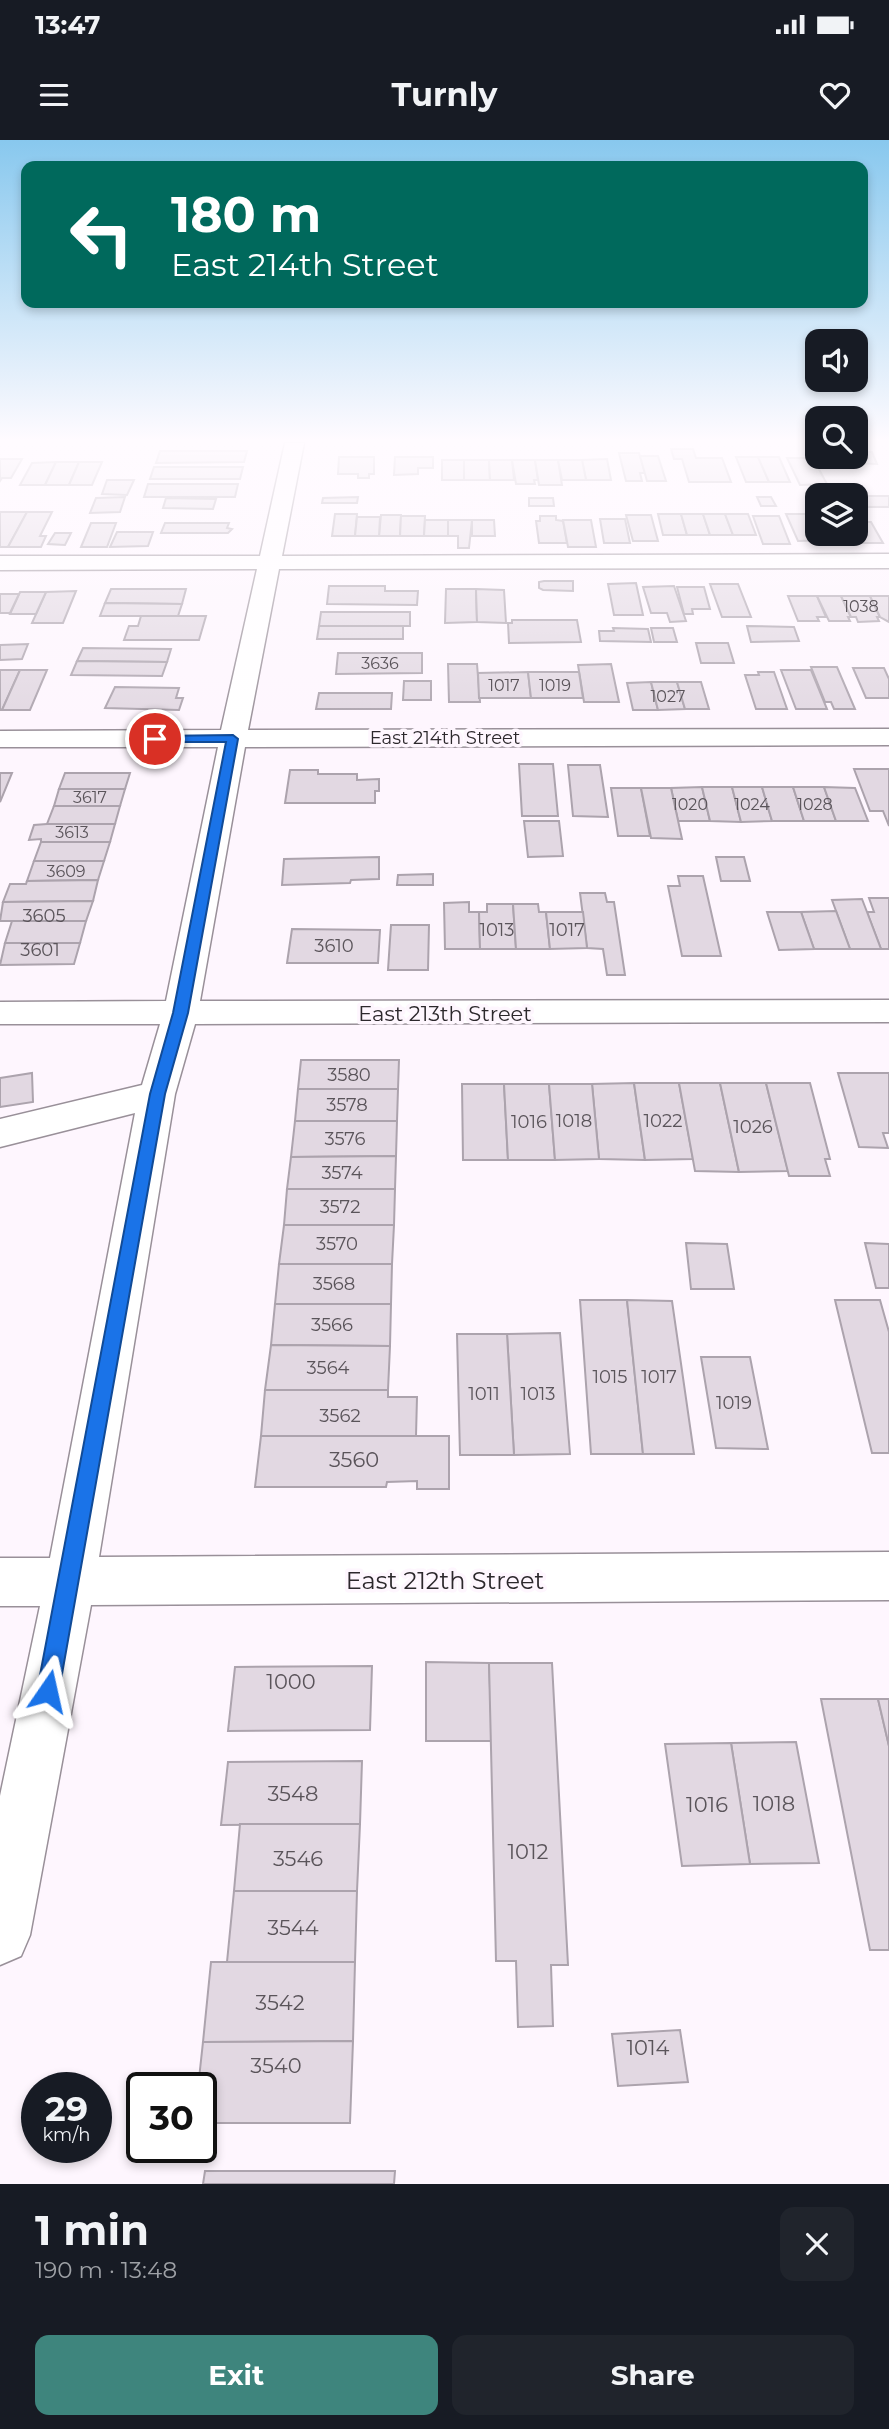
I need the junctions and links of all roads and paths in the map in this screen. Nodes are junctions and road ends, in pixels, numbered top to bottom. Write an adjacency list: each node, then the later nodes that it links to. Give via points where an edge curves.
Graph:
1 (273, 538): 3 (street)
2 (889, 561): 3 (street)
3 (268, 562): 4 (street); 7 (street)
4 (0, 563)
5 (889, 737): 7 (street, East 214th Street)
6 (0, 739): 7 (street, East 214th Street)
7 (233, 739): 10 (street)
8 (889, 1011): 10 (street, East 213th Street)
9 (0, 1013): 10 (street, East 213th Street)
10 (181, 1013): 11 (street)
11 (157, 1094): 12 (street); 15 (street)
12 (0, 1133)
13 (889, 1576): 15 (street, East 212th Street)
14 (0, 1582): 15 (street, East 212th Street)
15 (69, 1583): 16 (street)
16 (0, 1935)

